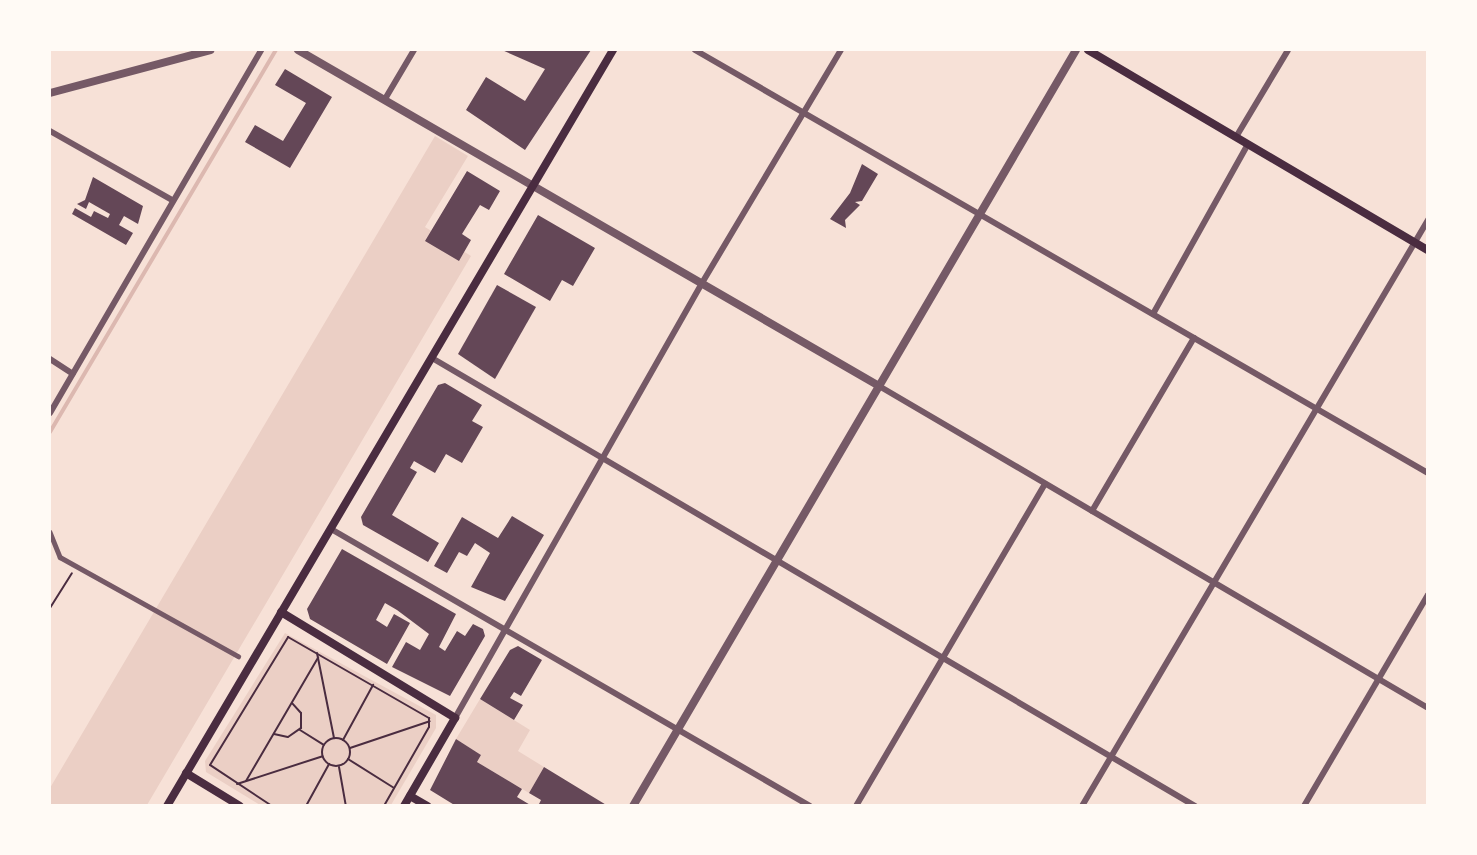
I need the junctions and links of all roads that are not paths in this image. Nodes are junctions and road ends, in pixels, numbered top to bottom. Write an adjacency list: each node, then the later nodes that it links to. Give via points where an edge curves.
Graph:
1 (210, 50): 11 (street)
2 (261, 50): 18 (street)
3 (298, 50): 12 (street)
4 (414, 50): 12 (street)
5 (614, 50): 17 (main road)
6 (695, 50): 13 (street)
7 (842, 50): 13 (street)
8 (1076, 50): 19 (street)
9 (1088, 50): 15 (main road)
10 (1288, 50): 15 (street)
11 (50, 93)
12 (385, 99): 17 (street)
13 (806, 113): 19 (street); 23 (street)
14 (50, 131): 18 (street)
15 (1236, 137): 16 (main road)
16 (1248, 144): 21 (main road); 24 (street)
17 (534, 184): 23 (street); 26 (main road)
18 (172, 200): 28 (street)
19 (980, 214): 24 (street); 29 (street)
20 (1428, 220): 21 (street)
21 (1414, 242): 22 (main road); 30 (street)
22 (1428, 250)
23 (702, 283): 29 (street); 32 (street)
24 (1153, 314): 25 (street)
25 (1194, 338): 30 (street); 35 (street)
26 (432, 358): 32 (street); 36 (main road)
27 (50, 359): 28 (street)
28 (73, 374): 31 (street)
29 (879, 386): 34 (street); 38 (street)
30 (1315, 408): 33 (street); 39 (street)
31 (50, 413)
32 (603, 458): 38 (street); 42 (street)
33 (1428, 473)
34 (1045, 484): 35 (street); 44 (street)
35 (1092, 511): 39 (street)
36 (331, 529): 41 (main road); 42 (street)
37 (50, 532): 43 (street, via 60,557)
38 (777, 560): 44 (street); 48 (street)
39 (1213, 582): 45 (street); 49 (street)
40 (1428, 595): 45 (street)
41 (281, 612): 47 (main road); 50 (main road)
42 (504, 629): 47 (street); 48 (street)
43 (238, 656)
44 (943, 658): 49 (street); 58 (street)
45 (1378, 679): 46 (street); 61 (street)
46 (1428, 708)
47 (455, 718): 51 (main road)
48 (678, 729): 56 (street); 57 (street)
49 (1111, 756): 59 (street); 60 (street)
50 (186, 773): 52 (main road); 53 (main road)
51 (410, 796): 54 (main road); 55 (main road)
52 (167, 806)
53 (240, 806)
54 (404, 806)
55 (427, 806)
56 (633, 806)
57 (810, 806)
58 (856, 806)
59 (1082, 806)
60 (1195, 806)
61 (1304, 806)

